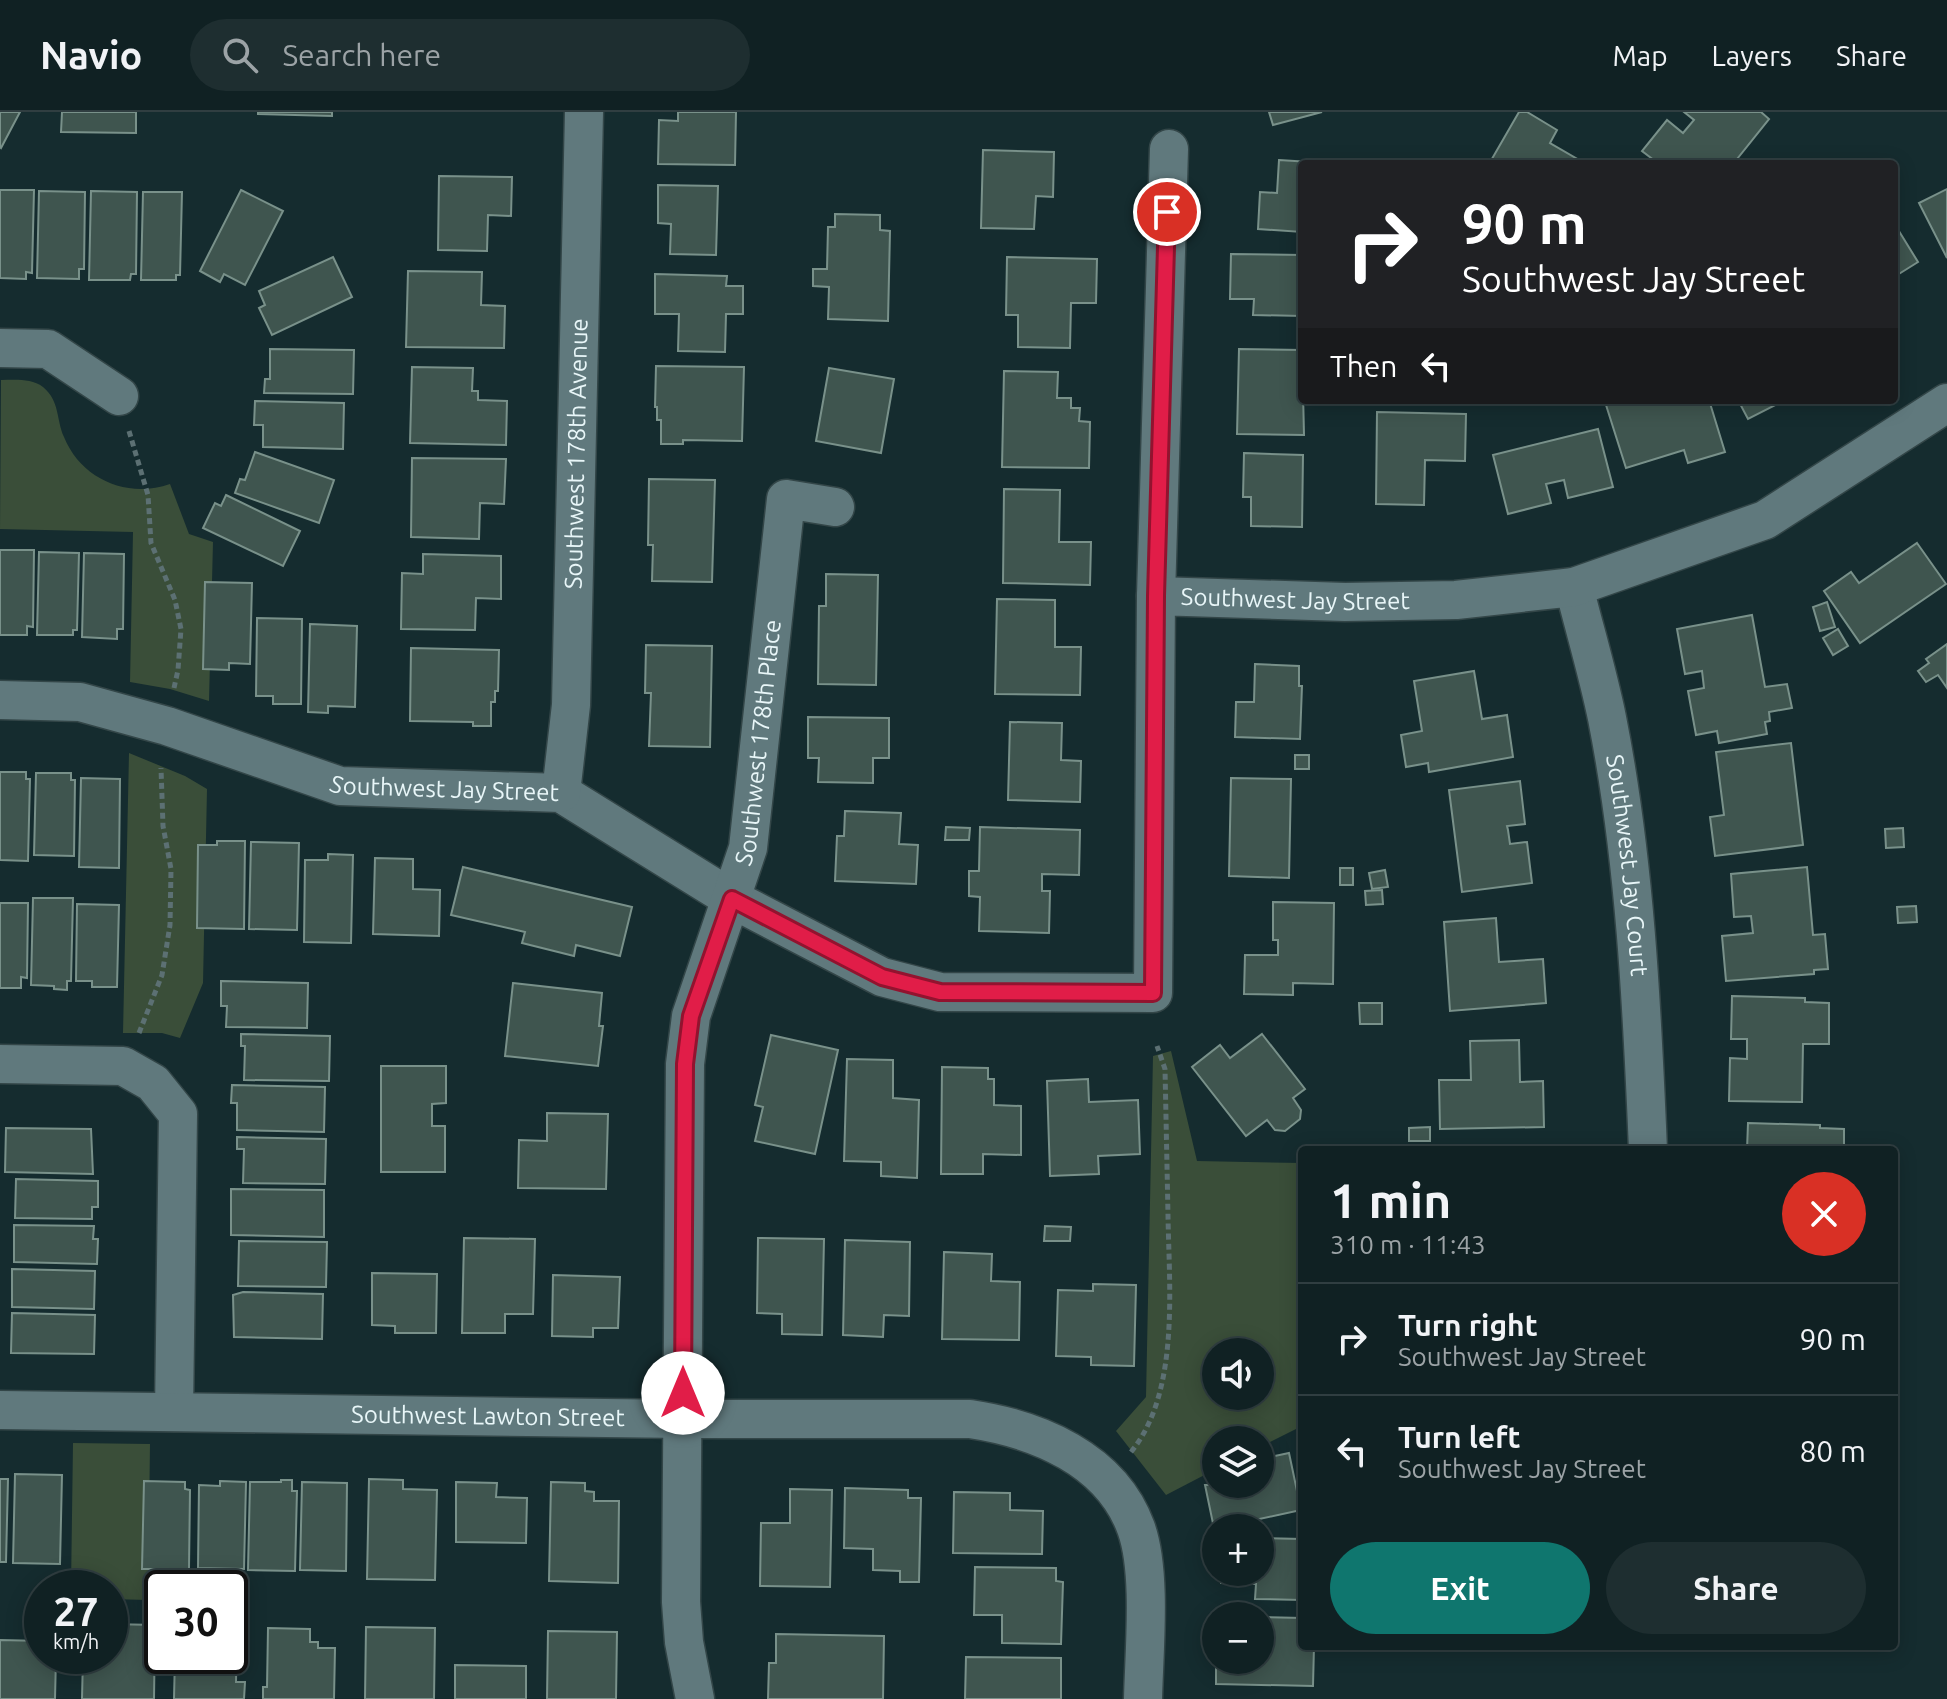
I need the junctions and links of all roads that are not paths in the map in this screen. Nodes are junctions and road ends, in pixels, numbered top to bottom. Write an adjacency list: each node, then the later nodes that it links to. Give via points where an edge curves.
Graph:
1 (584, 112): 10 (street, Southwest 178th Avenue, via 571,705)
2 (1169, 149): 8 (street)
3 (0, 348): 4 (street, via 48,349)
4 (119, 396)
5 (1947, 403): 7 (street, Southwest Jay Street, via 1765,520)
6 (835, 507): 11 (street, Southwest 178th Place, via 786,499 748,848)
7 (1574, 587): 8 (street, Southwest Jay Street, via 1456,600); 13 (street, Southwest Jay Court, via 1607,718 1628,860)
8 (1156, 596): 11 (street, Southwest Jay Street, via 1153,993 940,992 882,977)
9 (0, 700): 10 (street, Southwest Jay Street, via 80,702 340,786)
10 (561, 793): 11 (street, Southwest Jay Street)
11 (732, 899): 16 (street, Southwest 178th Place, via 691,1016 685,1064)
12 (0, 1064): 15 (street, via 123,1066 153,1083 178,1114)
13 (1648, 1146)
14 (0, 1410): 15 (street, Southwest Lawton Street)
15 (174, 1412): 16 (street, Southwest Lawton Street)
16 (683, 1419): 17 (street, Southwest 178th Place, via 681,1602); 18 (street, Southwest Lawton Street, via 970,1419 1041,1436 1115,1467 1120,1499 1136,1529 1145,1594)
17 (695, 1699)
18 (1143, 1699)

